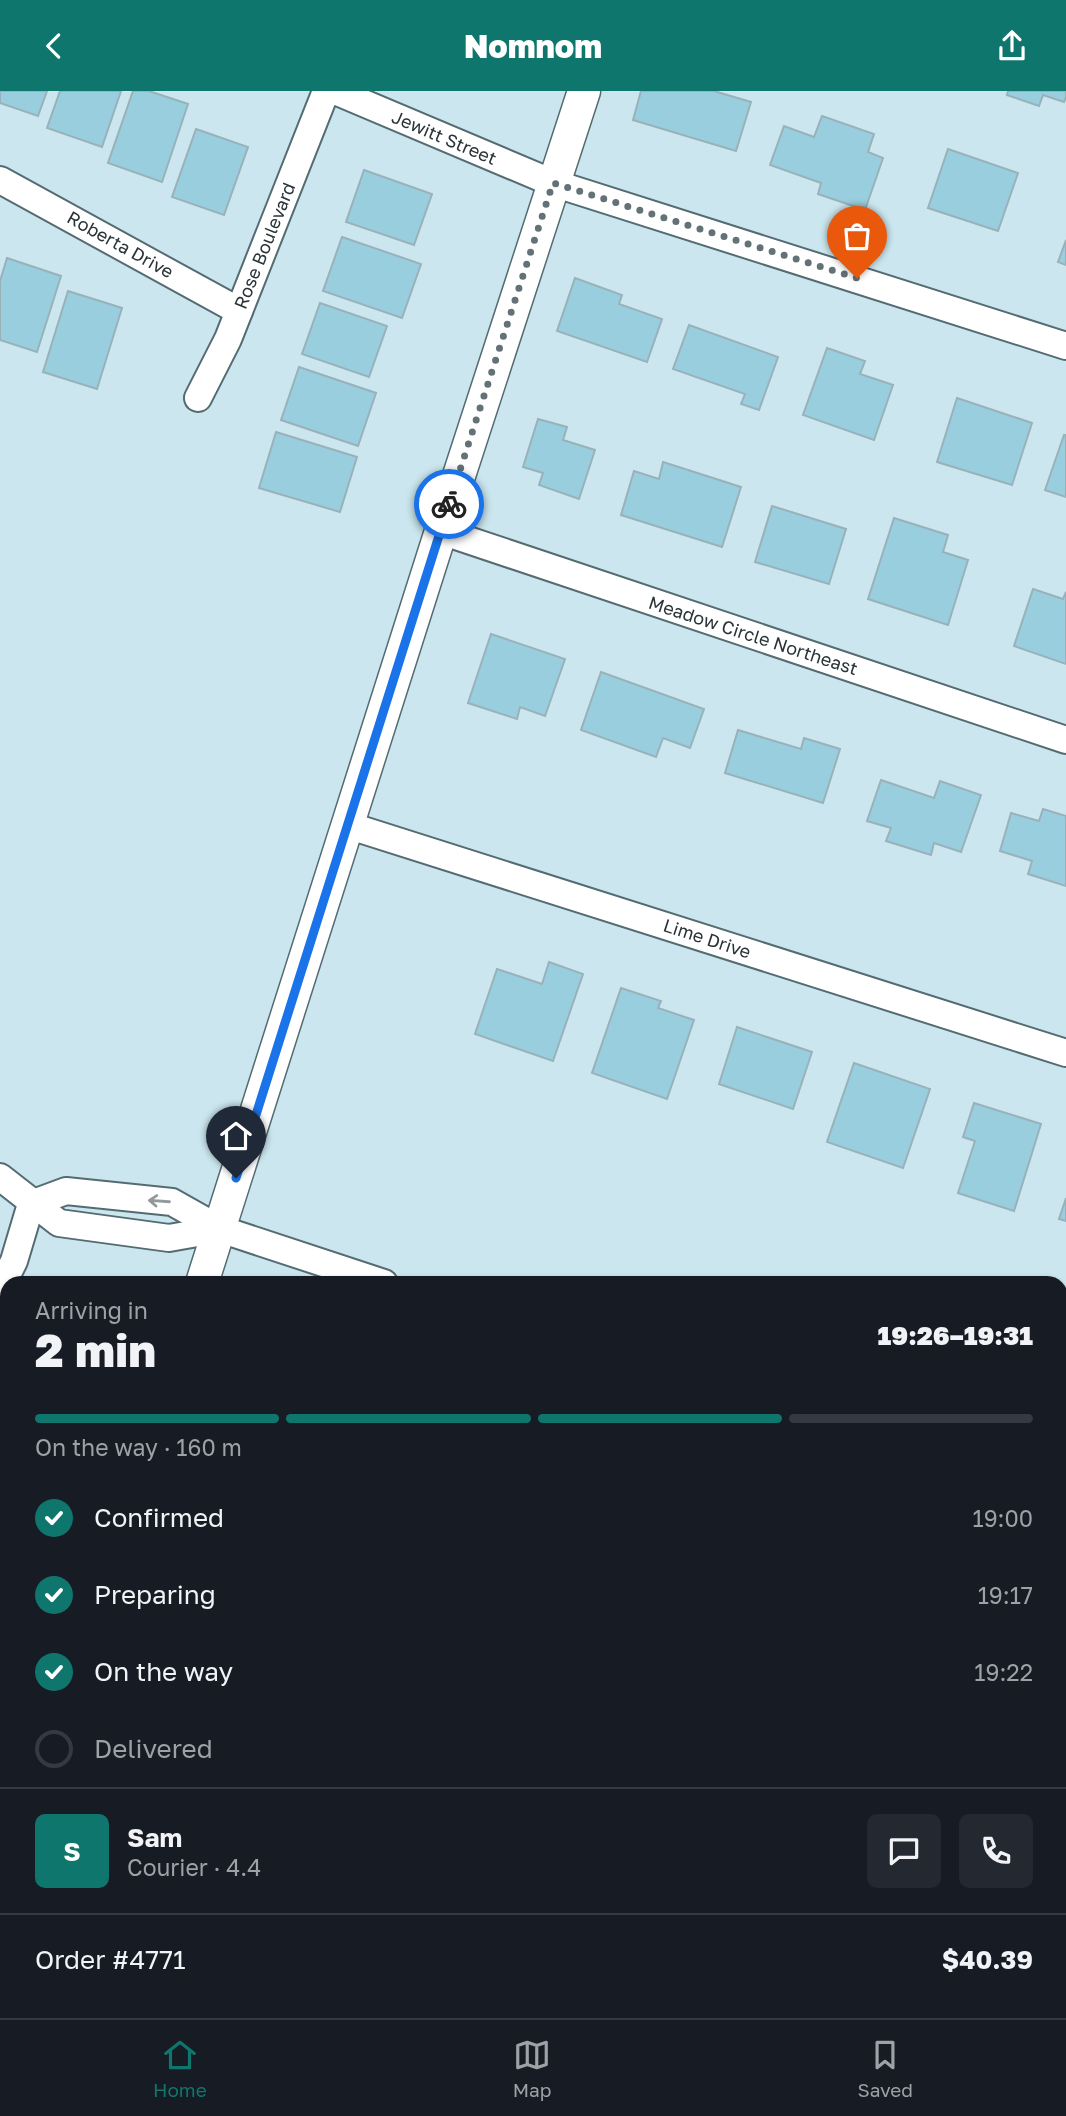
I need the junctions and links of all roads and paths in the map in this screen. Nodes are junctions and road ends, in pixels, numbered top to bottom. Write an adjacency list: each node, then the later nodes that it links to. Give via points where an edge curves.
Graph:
1 (326, 91): 6 (street, Rose Boulevard)
2 (335, 91): 5 (street, Jewitt Street)
3 (584, 91): 5 (street)
4 (0, 180): 6 (street, Roberta Drive)
5 (553, 183): 7 (street, Jewitt Street); 9 (street)
6 (239, 311): 8 (street, Rose Boulevard)
7 (1066, 346)
8 (198, 398)
9 (440, 531): 10 (street, Meadow Circle Northeast); 11 (street)
10 (1066, 740)
11 (348, 825): 12 (street, Lime Drive); 15 (street)
12 (1066, 1053)
13 (0, 1177): 14 (street)
14 (31, 1203): 15 (street, via 60,1223 169,1238); 15 (street, one-way to 14, via 172,1202 66,1191); 16 (street)
15 (220, 1229): 17 (street); 18 (street)
16 (6, 1276)
17 (204, 1276)
18 (363, 1276)

